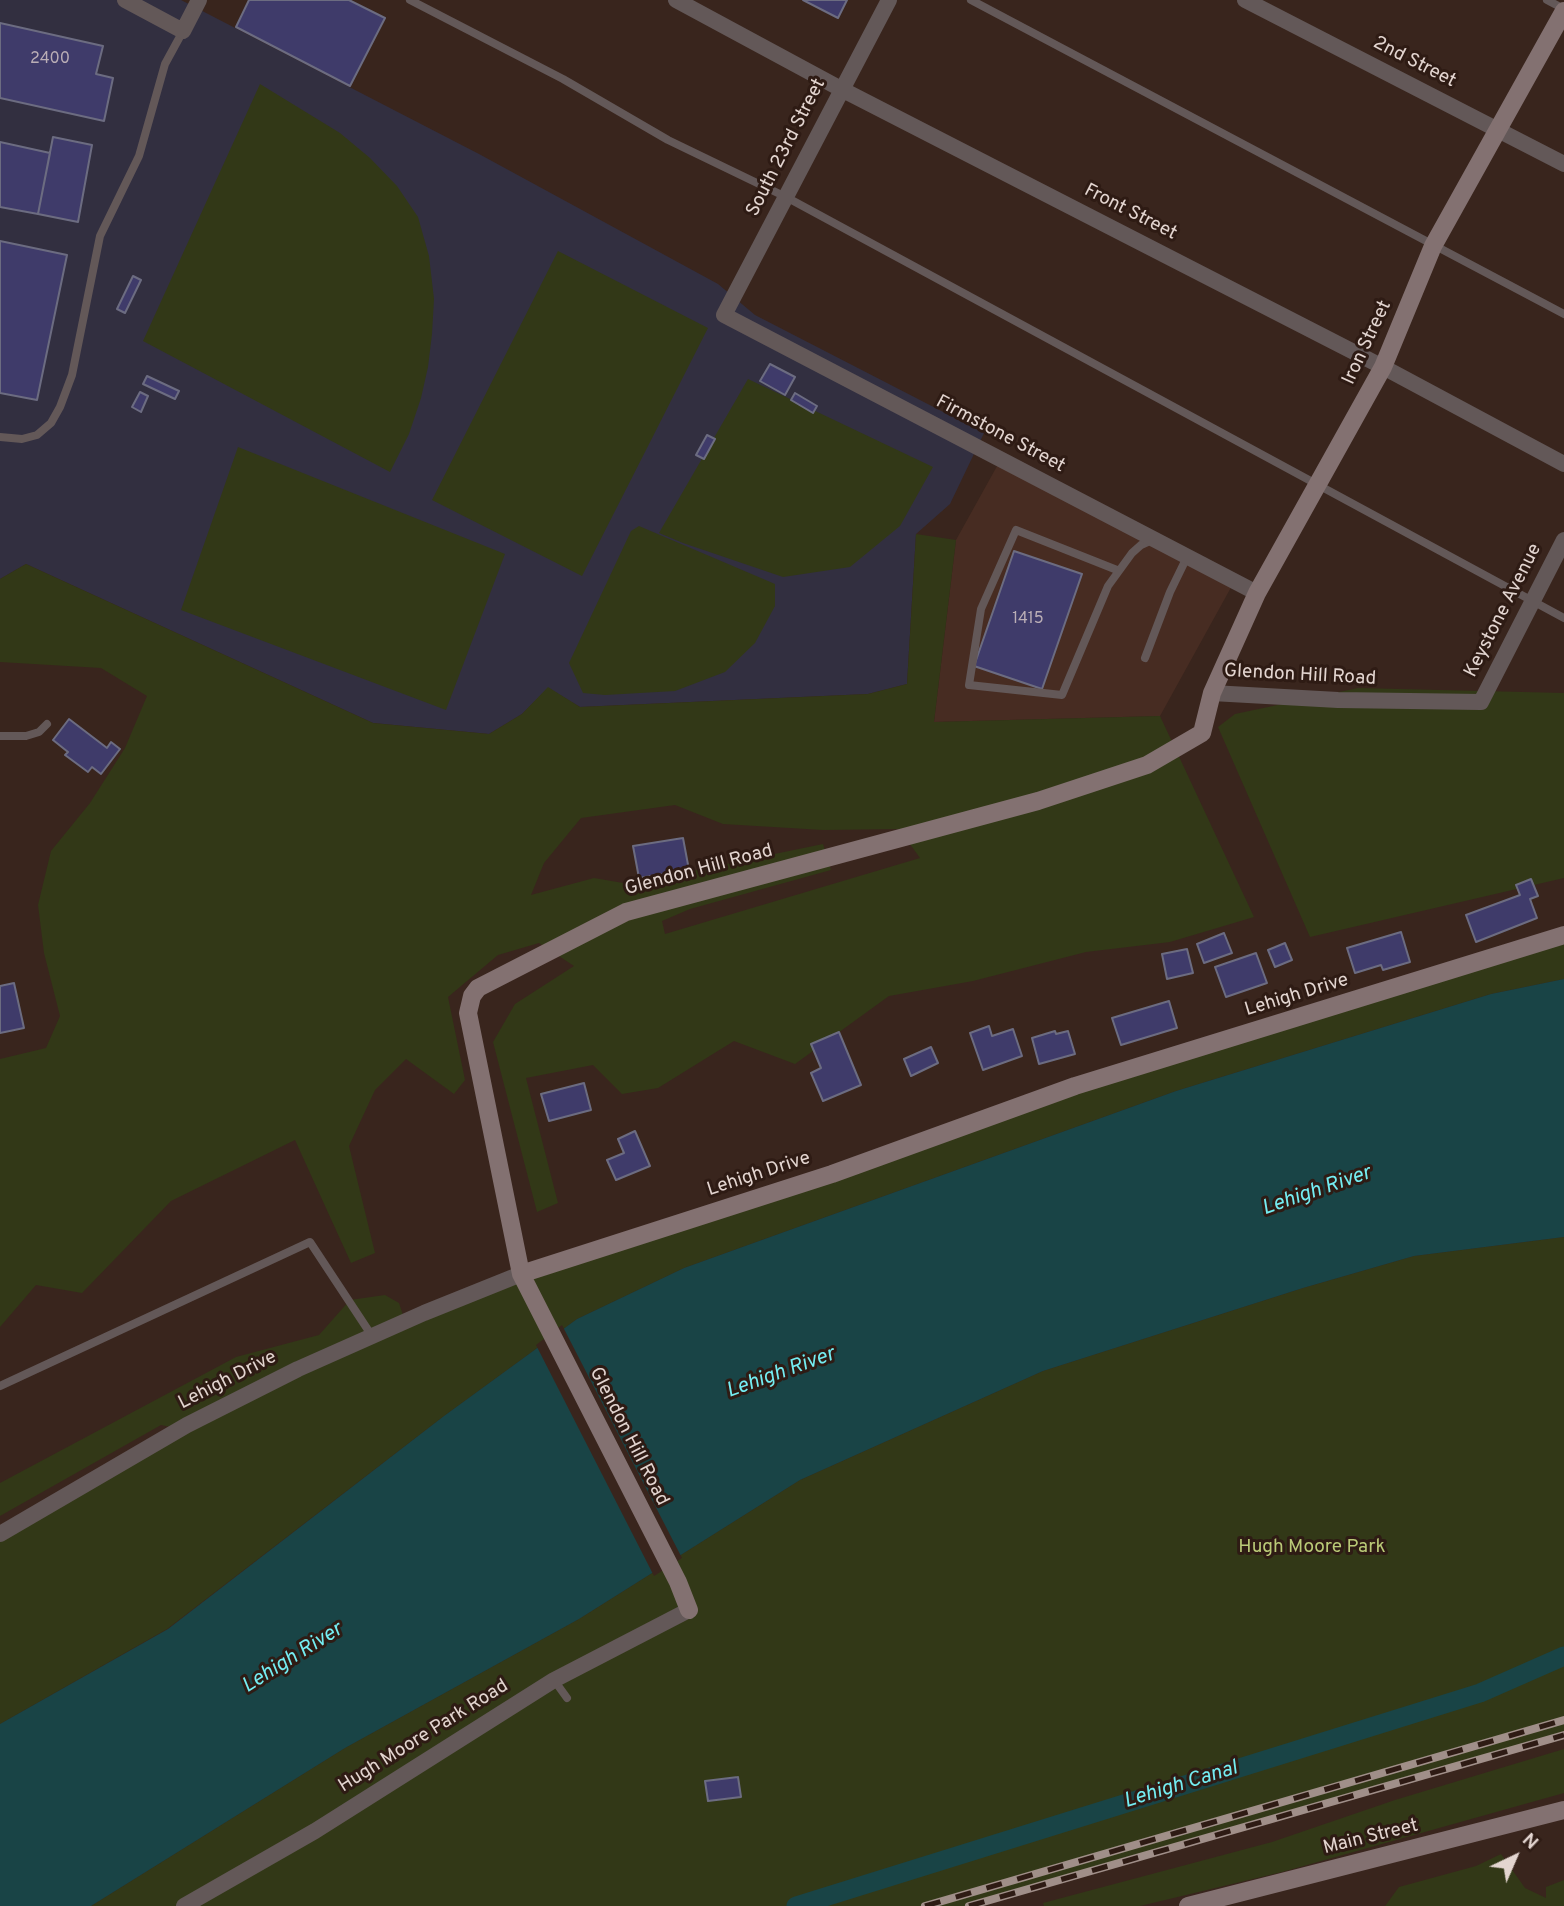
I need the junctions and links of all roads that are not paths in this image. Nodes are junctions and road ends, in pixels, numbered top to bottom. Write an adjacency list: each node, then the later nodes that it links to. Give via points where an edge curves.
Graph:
1 (125, 0): 10 (street)
2 (199, 0): 10 (street)
3 (411, 0): 14 (lane, via 668,140)
4 (676, 0): 11 (street, Front Street)
5 (889, 0): 11 (street, South 23rd Street)
6 (971, 0): 15 (lane)
7 (1245, 0): 12 (street, 2nd Street)
8 (1547, 0): 9 (lane)
9 (1564, 10): 12 (street, Iron Street)
10 (183, 31): 19 (lane, via 165,64 139,156 100,236 72,375 60,407 37,435)
11 (841, 89): 14 (street, South 23rd Street); 18 (street, Front Street)
12 (1500, 129): 13 (street, 2nd Street); 15 (street, Iron Street)
13 (1564, 164)
14 (786, 197): 17 (street, South 23rd Street); 21 (lane)
15 (1433, 246): 16 (lane); 18 (street, Iron Street)
16 (1564, 314)
17 (724, 315): 22 (street, Firmstone Street)
18 (1383, 367): 20 (street, Front Street); 21 (street, Iron Street)
19 (4, 438)
20 (1564, 464)
21 (1319, 487): 26 (street, Iron Street); 27 (lane)
22 (1154, 539): 24 (street, Firmstone Street); 25 (lane, via 1141,545)
23 (1564, 540): 27 (street, Keystone Avenue)
24 (1187, 557): 26 (street, Firmstone Street); 29 (lane)
25 (1117, 570): 25 (lane, via 1062,695 969,685 981,609 1016,530)
26 (1257, 593): 30 (street, Iron Street)
27 (1532, 601): 28 (lane); 31 (street, Keystone Avenue)
28 (1564, 618)
29 (1145, 659)
30 (1212, 693): 31 (street, Glendon Hill Road); 35 (street, Glendon Hill Road, via 1202,733 1147,765 1038,801 626,912 478,988 468,1013)
31 (1481, 702)
32 (47, 724): 33 (lane, via 26,736)
33 (0, 736)
34 (1564, 935): 35 (street, Lehigh Drive, via 1075,1086 832,1174)
35 (522, 1274): 36 (street, Lehigh Drive); 39 (street, Glendon Hill Road)
36 (372, 1336): 37 (lane, via 310,1242); 38 (street, Lehigh Drive, via 187,1425)
37 (0, 1386)
38 (0, 1534)
39 (689, 1610): 40 (street, Hugh Moore Park Road)
40 (554, 1680): 41 (lane); 43 (street, Hugh Moore Park Road, via 315,1831)
41 (567, 1698)
42 (1564, 1810): 44 (street, Main Street)
43 (184, 1906)
44 (1188, 1906)

